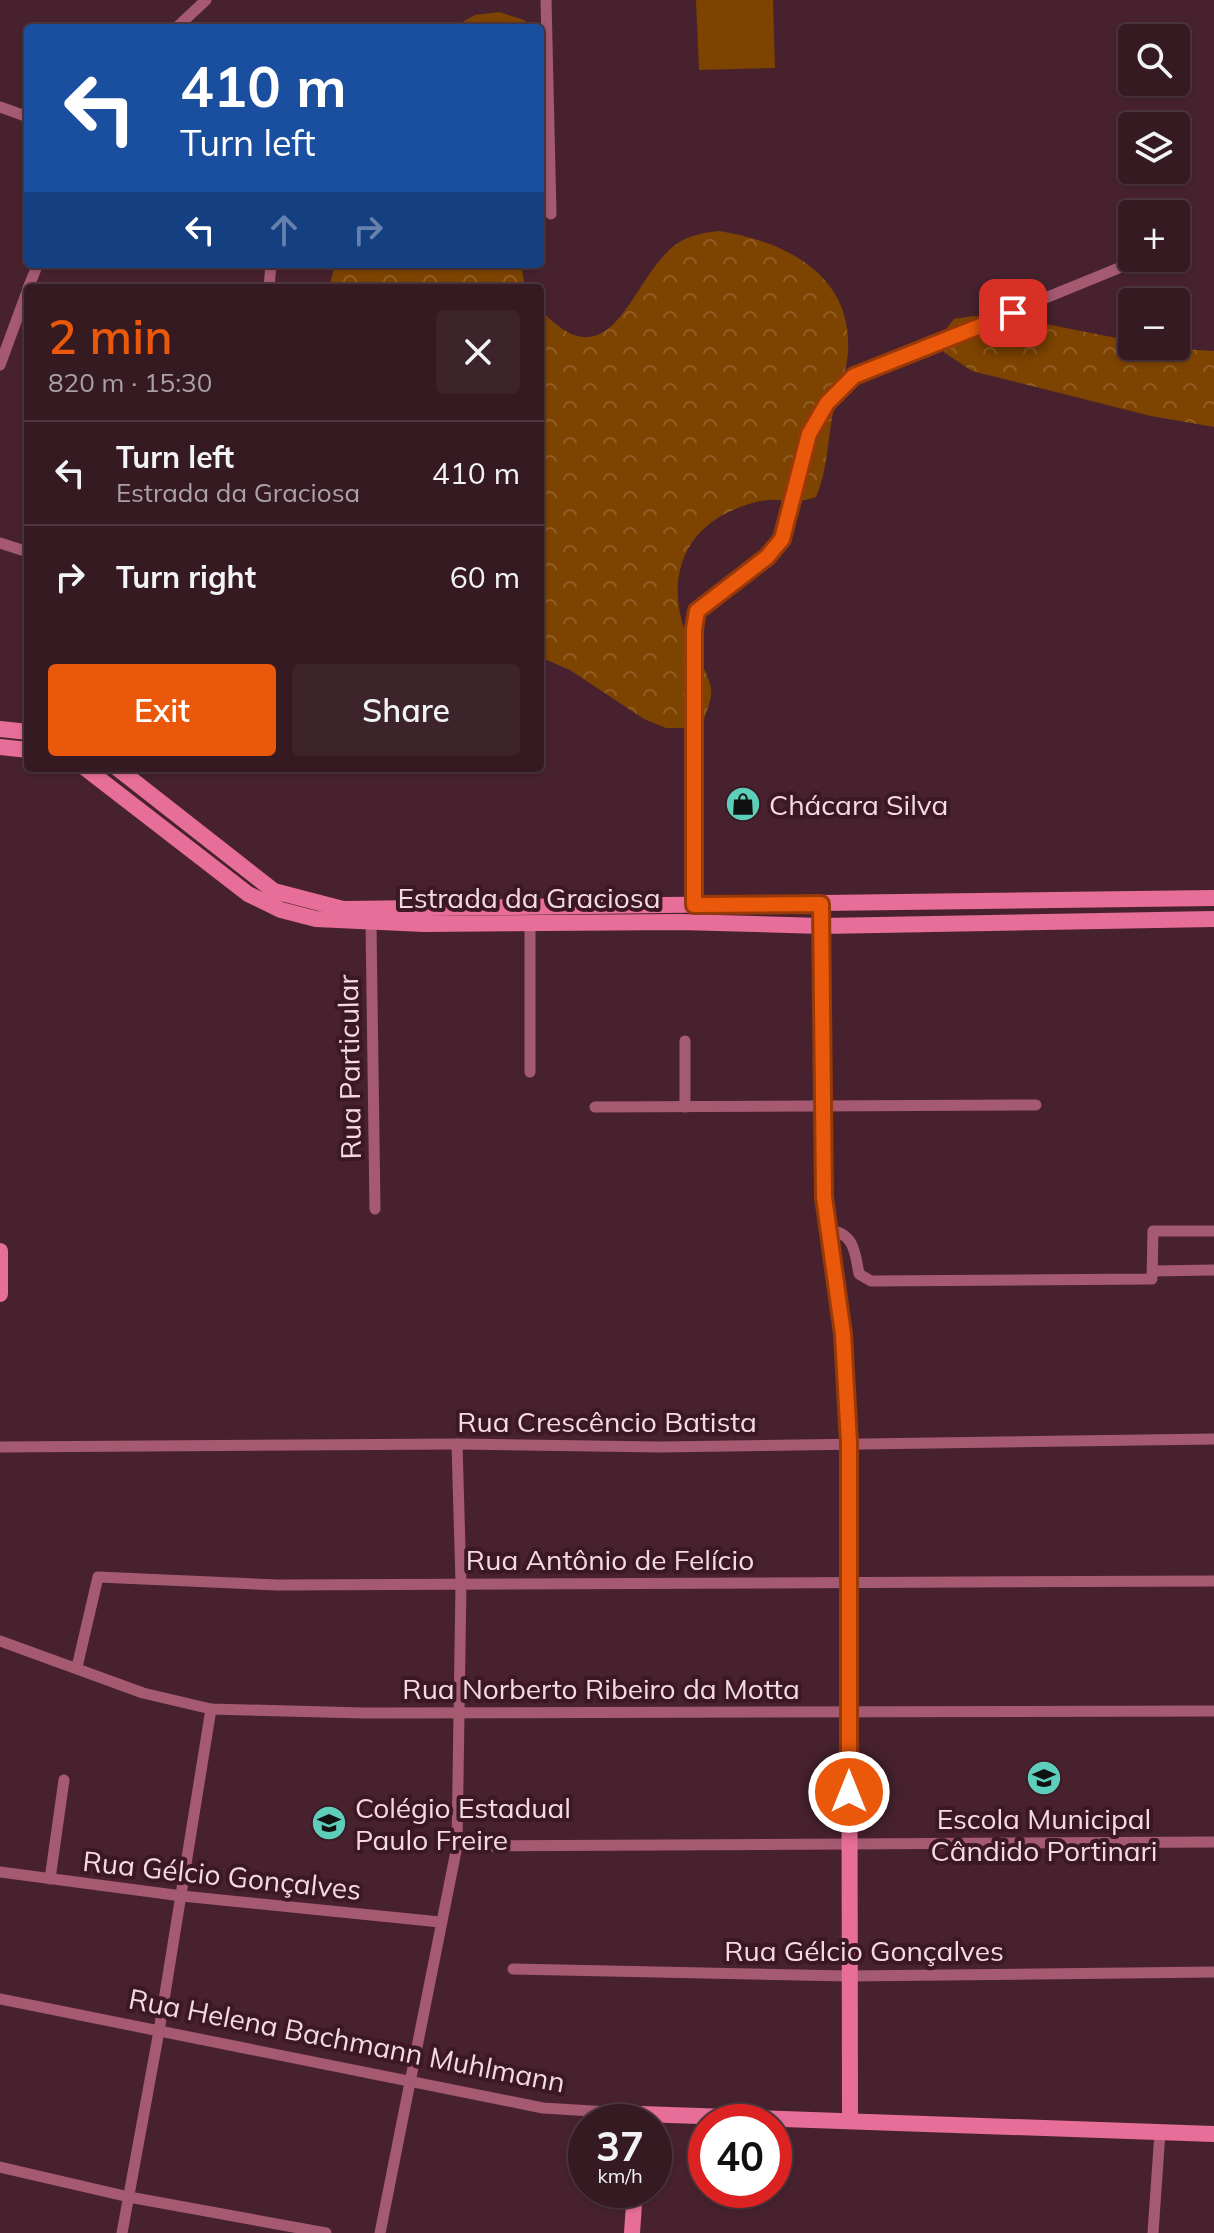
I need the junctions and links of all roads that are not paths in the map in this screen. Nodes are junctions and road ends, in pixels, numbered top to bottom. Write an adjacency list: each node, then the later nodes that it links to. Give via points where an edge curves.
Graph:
1 (206, 0): 3 (street)
2 (545, 1): 6 (street)
3 (180, 24)
4 (0, 107): 5 (street)
5 (24, 116)
6 (551, 214)
7 (1118, 268): 21 (street, via 854,376 827,403 809,434 782,539 767,557 697,611)
8 (24, 295): 9 (street)
9 (4, 331): 10 (street)
10 (0, 365)
11 (0, 543): 12 (street)
12 (24, 551)
13 (0, 729): 14 (main road)
14 (24, 732)
15 (0, 747): 16 (main road)
16 (24, 750)
17 (90, 772): 23 (main road, Estrada da Graciosa, via 248,894 293,913)
18 (122, 772): 21 (main road, Estrada da Graciosa, via 249,875 307,902 343,909)
19 (1214, 898): 20 (main road, Estrada da Graciosa)
20 (821, 904): 21 (main road, Estrada da Graciosa); 25 (main road)
21 (694, 905)
22 (1214, 919): 25 (main road, Estrada da Graciosa)
23 (371, 924): 24 (main road, Estrada da Graciosa); 32 (street, Rua Particular)
24 (530, 924): 25 (main road, Estrada da Graciosa); 27 (street)
25 (822, 926): 31 (main road)
26 (685, 1041): 30 (street)
27 (530, 1072)
28 (1036, 1105): 31 (street)
29 (595, 1107): 30 (street)
30 (685, 1107): 31 (street)
31 (824, 1107): 33 (main road)
32 (375, 1209)
33 (828, 1230): 37 (street, via 848,1237 859,1274 871,1281 1152,1279); 40 (main road, via 843,1334)
34 (1214, 1231): 37 (street, via 1153,1231)
35 (0, 1251): 38 (main road)
36 (1214, 1270): 37 (street)
37 (1153, 1271)
38 (0, 1294)
39 (1214, 1439): 40 (street, Rua Crescêncio Batista)
40 (849, 1443): 41 (street, Rua Crescêncio Batista); 44 (main road)
41 (457, 1444): 42 (street, Rua Crescêncio Batista); 45 (street)
42 (0, 1447)
43 (1214, 1581): 44 (street, Rua Antônio de Felício)
44 (850, 1582): 45 (street, Rua Antônio de Felício); 51 (main road)
45 (461, 1583): 47 (street, Rua Antônio de Felício, via 277,1585 98,1577); 49 (street)
46 (0, 1641): 47 (street, Rua Norberto Ribeiro da Motta)
47 (77, 1667): 48 (street, Rua Norberto Ribeiro da Motta, via 143,1693)
48 (211, 1709): 49 (street, Rua Norberto Ribeiro da Motta); 58 (street)
49 (460, 1711): 51 (street, Rua Norberto Ribeiro da Motta); 55 (street)
50 (1214, 1711): 51 (street, Rua Norberto Ribeiro da Motta)
51 (848, 1712): 54 (main road)
52 (64, 1780): 57 (street)
53 (1214, 1842): 54 (street)
54 (849, 1845): 55 (street); 62 (main road)
55 (457, 1846): 59 (street)
56 (0, 1872): 57 (street, Rua Gélcio Gonçalves)
57 (50, 1879): 58 (street, Rua Gélcio Gonçalves)
58 (182, 1896): 59 (street, Rua Gélcio Gonçalves); 64 (street)
59 (440, 1922): 65 (street)
60 (513, 1969): 62 (street, Rua Gélcio Gonçalves)
61 (1214, 1972): 62 (street, Rua Gélcio Gonçalves)
62 (848, 1976): 68 (main road)
63 (0, 1999): 64 (street, Rua Helena Bachmann Muhlmann)
64 (159, 2031): 65 (street, Rua Helena Bachmann Muhlmann); 72 (street)
65 (411, 2082): 66 (street, Rua Helena Bachmann Muhlmann); 76 (street)
66 (568, 2111)
67 (672, 2118): 68 (main road, Rua Helena Bachmann Muhlmann)
68 (850, 2121): 69 (main road, Rua Helena Bachmann Muhlmann)
69 (1160, 2132): 70 (main road, Rua Helena Bachmann Muhlmann); 78 (street)
70 (1214, 2134)
71 (0, 2167): 72 (street)
72 (129, 2197): 74 (street); 75 (street)
73 (634, 2208): 77 (main road)
74 (122, 2233)
75 (326, 2233)
76 (380, 2233)
77 (632, 2233)
78 (1153, 2233)

